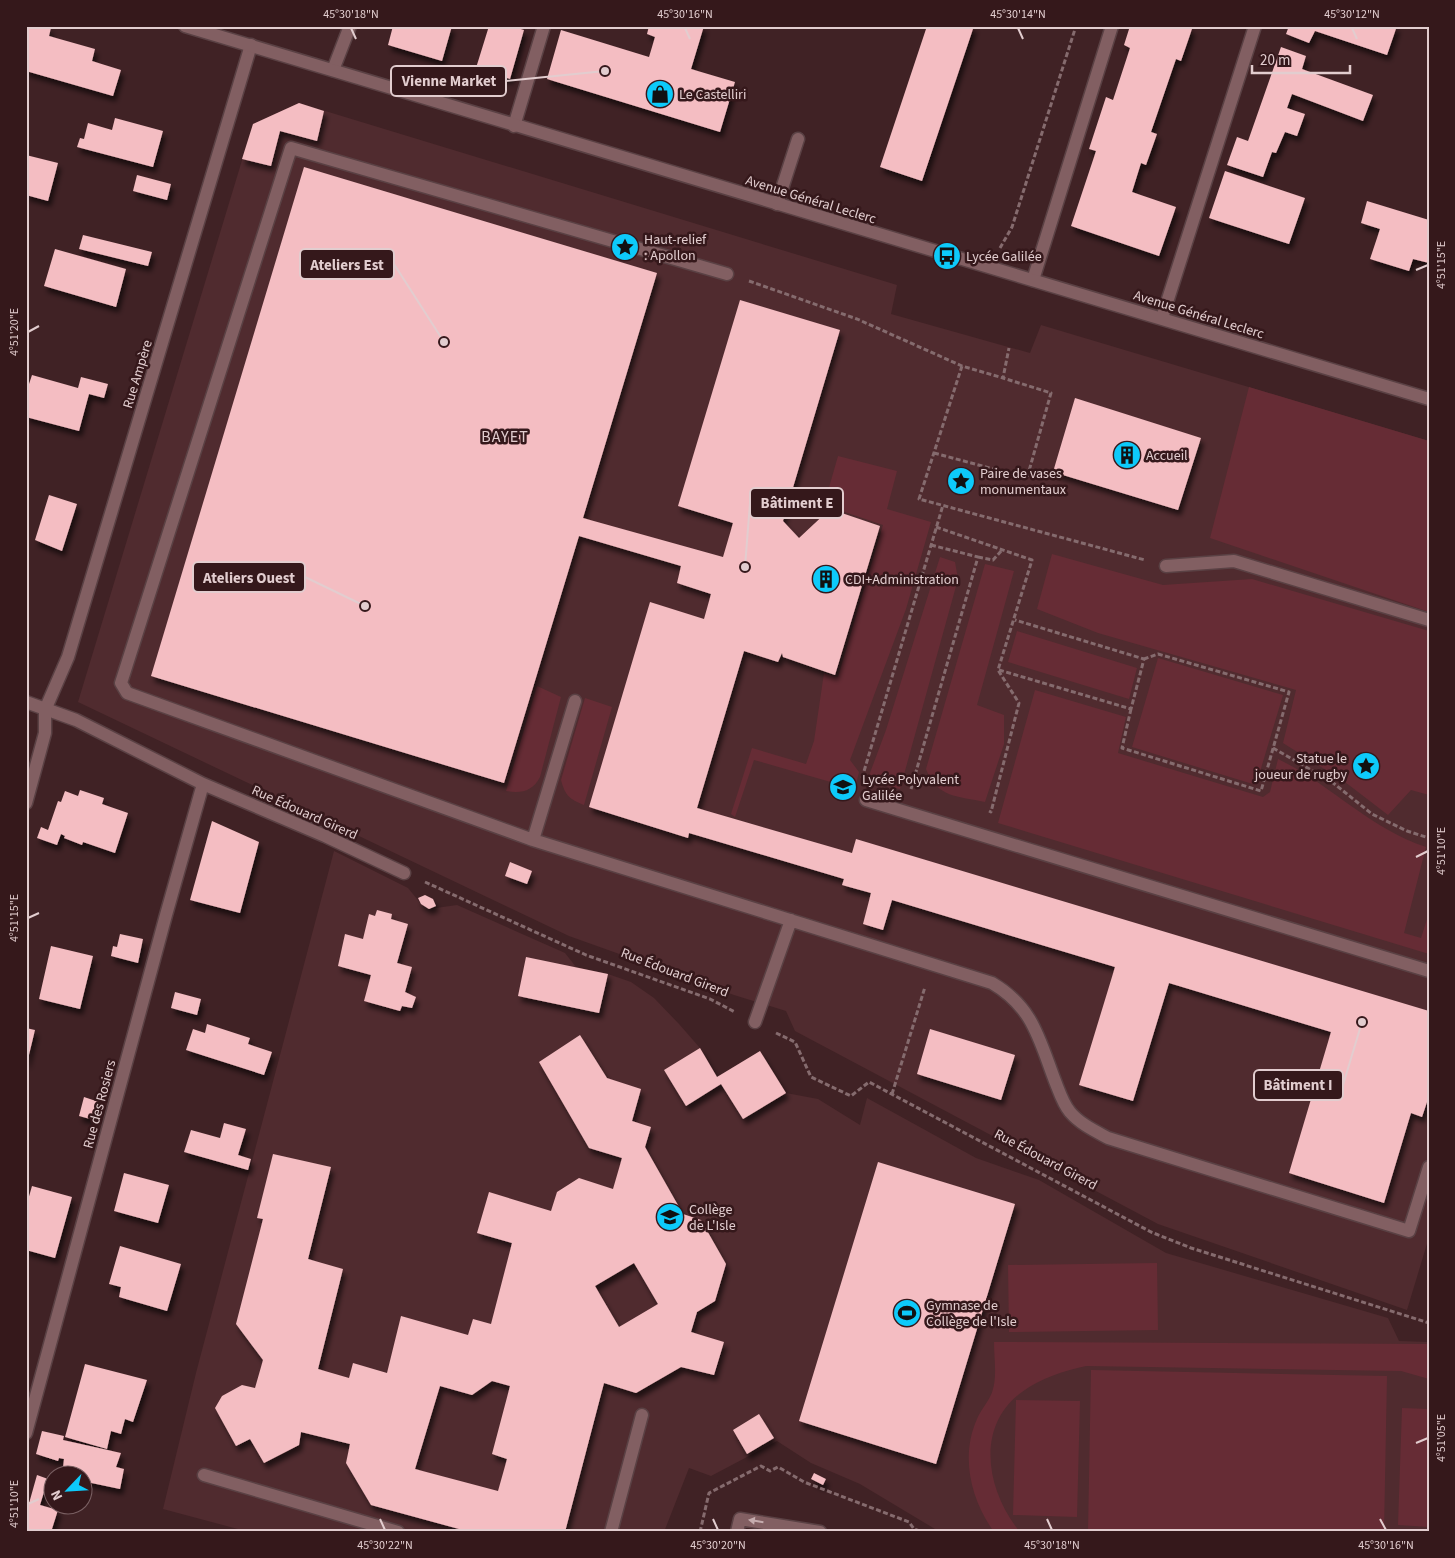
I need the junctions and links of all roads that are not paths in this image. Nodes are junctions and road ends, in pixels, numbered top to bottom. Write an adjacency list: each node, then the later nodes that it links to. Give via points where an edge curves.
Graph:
1 (185, 26): 6 (street, Avenue Général Leclerc)
2 (350, 26): 7 (street)
3 (544, 26): 8 (street)
4 (1112, 26): 12 (street)
5 (1255, 26): 13 (street)
6 (251, 45): 7 (street, Avenue Général Leclerc); 19 (street, Rue Ampère, via 68,657)
7 (333, 70): 8 (street, Avenue Général Leclerc)
8 (514, 126): 10 (street, Avenue Général Leclerc)
9 (798, 139): 10 (street)
10 (777, 204): 12 (street, Avenue Général Leclerc)
11 (727, 274): 23 (street, via 291,148 121,683 127,693)
12 (1033, 280): 13 (street, Avenue Général Leclerc)
13 (1162, 318): 14 (street, Avenue Général Leclerc)
14 (1429, 399)
15 (1166, 566): 16 (street, via 1234,561)
16 (1429, 620)
17 (575, 701): 23 (street)
18 (26, 702): 19 (street, Rue Édouard Girerd)
19 (45, 710): 20 (street, Rue Édouard Girerd, via 76,720); 22 (street, via 45,733)
20 (203, 784): 24 (street, Rue Édouard Girerd); 30 (street, Rue des Rosiers)
21 (866, 800): 26 (street)
22 (26, 803)
23 (533, 840): 25 (street)
24 (404, 873)
25 (791, 920): 27 (street); 28 (street, via 992,983 1023,1008 1069,1112 1086,1127 1108,1138 1409,1231)
26 (1429, 971)
27 (755, 1022)
28 (1429, 1167)
29 (642, 1415): 34 (street)
30 (26, 1433)
31 (204, 1475): 33 (street)
32 (784, 1529): 35 (street, one-way to 35, via 740,1519); 36 (street)
33 (398, 1532)
34 (612, 1532)
35 (737, 1532)
36 (820, 1532)

